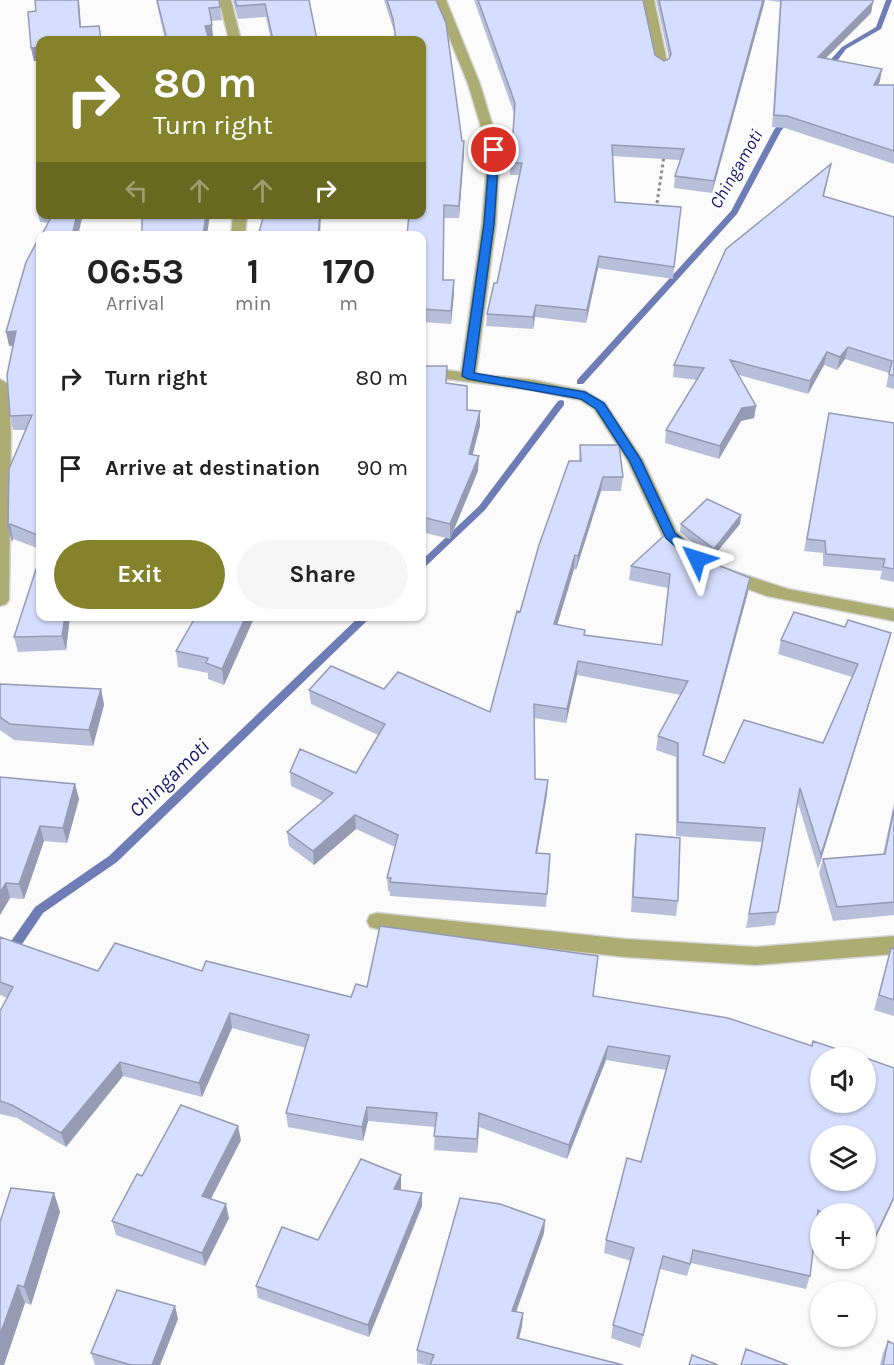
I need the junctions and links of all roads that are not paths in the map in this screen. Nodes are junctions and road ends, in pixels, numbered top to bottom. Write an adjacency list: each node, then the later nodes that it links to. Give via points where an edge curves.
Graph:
1 (225, 0): 4 (street)
2 (440, 0): 7 (street, via 474,84 494,150 489,224)
3 (648, 0): 5 (street)
4 (234, 36)
5 (662, 66)
6 (426, 372): 7 (street)
7 (468, 376): 9 (street, via 585,396 600,406 635,460 670,535)
8 (0, 384): 11 (street)
9 (697, 559)
10 (718, 570): 12 (street, via 788,595)
11 (0, 600)
12 (894, 615)
13 (377, 921): 14 (street, via 625,948 756,956)
14 (894, 945)

